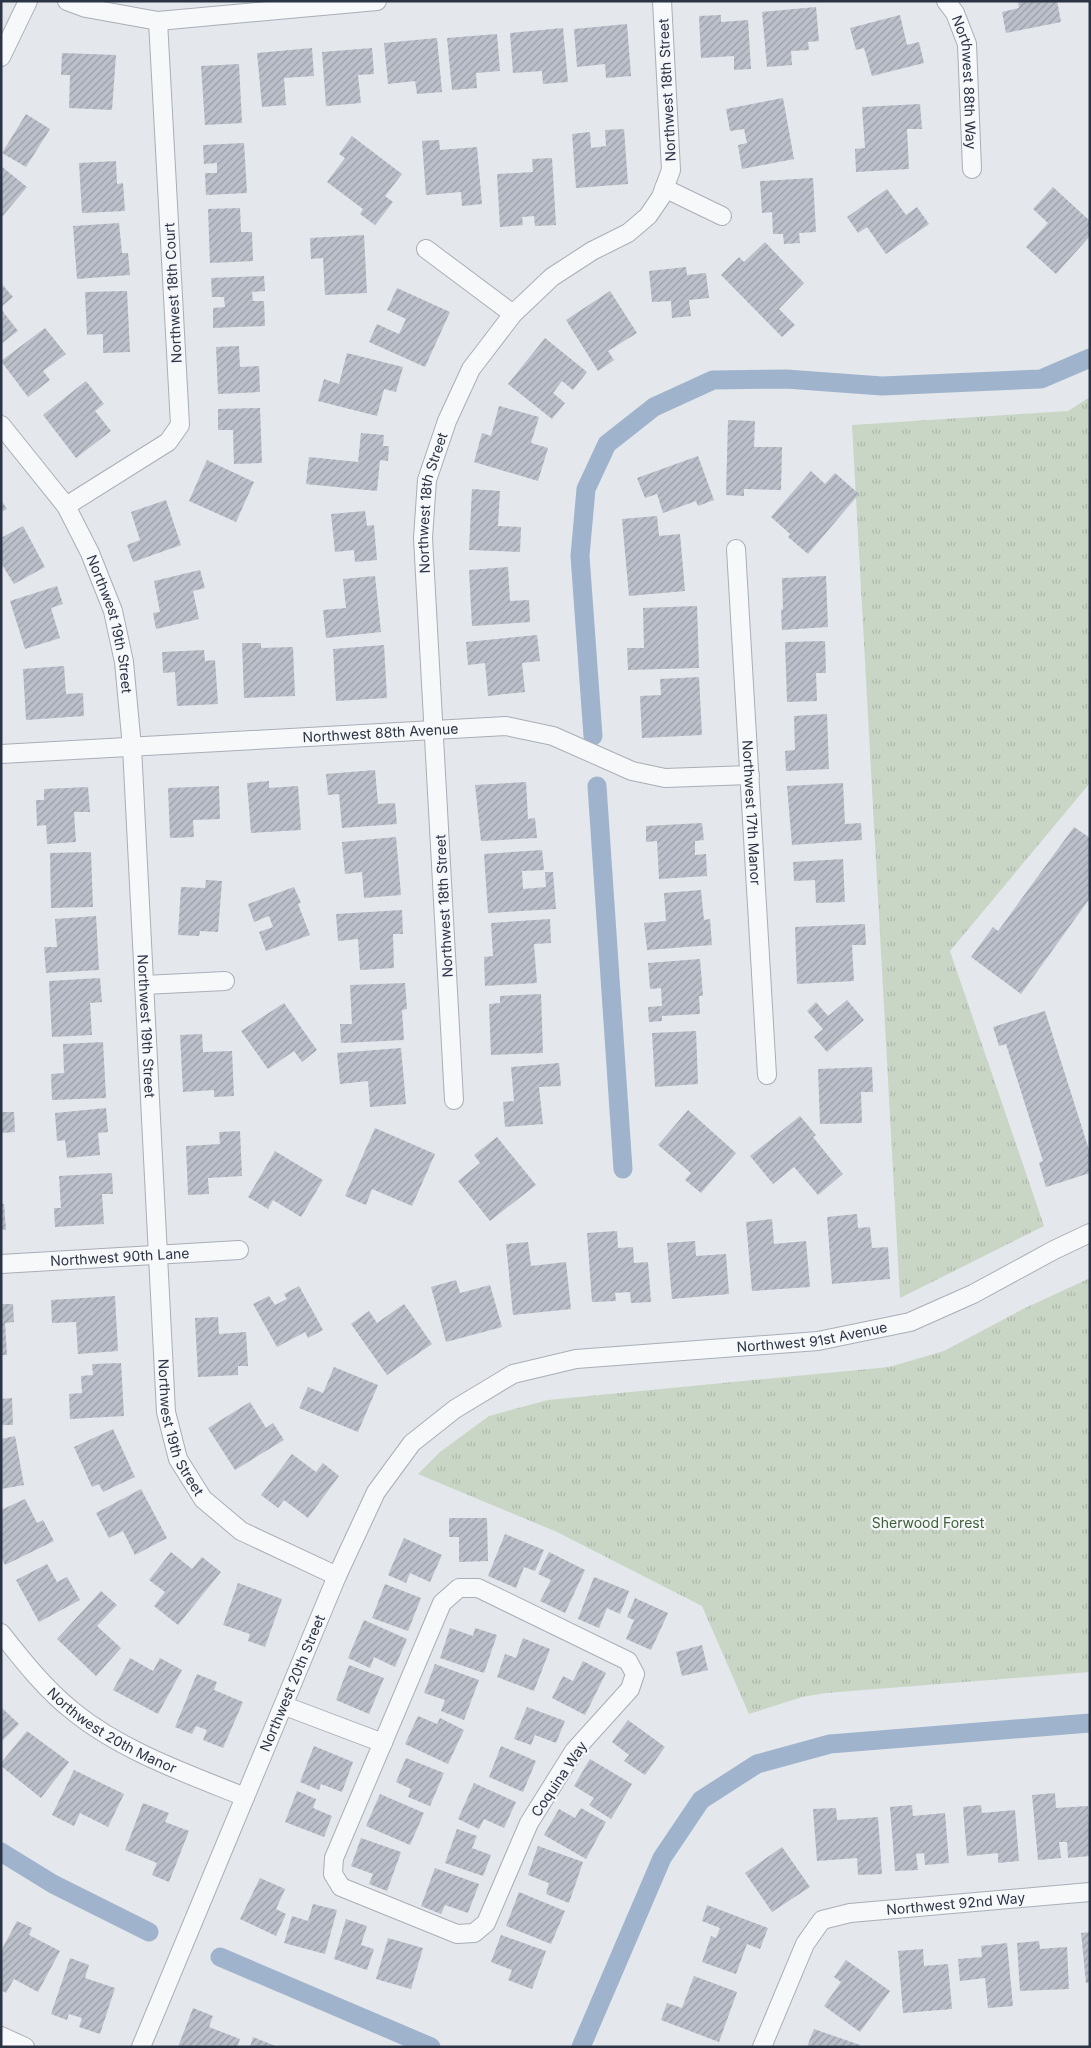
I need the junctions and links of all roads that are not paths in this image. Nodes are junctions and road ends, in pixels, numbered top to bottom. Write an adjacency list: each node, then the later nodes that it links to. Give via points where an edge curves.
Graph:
1 (28, 1): 7 (street)
2 (66, 1): 6 (street, via 86,8)
3 (377, 1): 6 (street)
4 (662, 1): 9 (street, Northwest 18th Street, via 671,170)
5 (946, 1): 8 (street, Northwest 88th Way, via 955,13 967,44)
6 (158, 21): 14 (street, Northwest 18th Court, via 180,425 168,442)
7 (1, 57)
8 (972, 169)
9 (664, 188): 10 (street); 12 (street, Northwest 18th Street, via 648,216 628,234 592,251 552,278)
10 (722, 216)
11 (426, 249): 12 (street)
12 (513, 314): 16 (street, Northwest 18th Street, via 471,369 446,421 427,480 422,538)
13 (1, 425): 14 (street, Northwest 19th Street)
14 (66, 506): 17 (street, Northwest 19th Street, via 90,553 113,611 124,662)
15 (736, 549): 19 (street, Northwest 17th Manor)
16 (434, 730): 17 (street, Northwest 88th Avenue); 19 (street, Northwest 88th Avenue, via 506,726 553,736 632,772 665,778); 23 (street, Northwest 18th Street)
17 (132, 747): 18 (street, Northwest 88th Avenue); 21 (street, Northwest 19th Street)
18 (1, 754)
19 (750, 775): 22 (street, Northwest 17th Manor)
20 (225, 981): 21 (street)
21 (144, 985): 26 (street, Northwest 19th Street)
22 (767, 1075)
23 (454, 1100)
24 (1090, 1233): 28 (street, Northwest 91st Avenue, via 973,1294 910,1322 818,1341 576,1359)
25 (239, 1250): 26 (street, Northwest 90th Lane)
26 (158, 1256): 27 (street, Northwest 90th Lane); 29 (street, Northwest 19th Street, via 166,1412 178,1459 203,1499 241,1532)
27 (1, 1264)
28 (513, 1374): 29 (street, Northwest 20th Street, via 456,1409 412,1443 376,1492)
29 (338, 1576): 31 (street, Northwest 20th Street)
30 (1, 1633): 33 (street, Northwest 20th Manor, via 29,1670 74,1712 134,1751)
31 (285, 1706): 32 (street); 33 (street, Northwest 20th Street)
32 (383, 1743): 32 (street, Coquina Way, via 334,1858 333,1874 342,1887 457,1934 474,1933 486,1923 539,1807 574,1751 630,1689 635,1674 628,1661 478,1588 459,1588 442,1603)
33 (245, 1797): 37 (street, Northwest 20th Street)
34 (1090, 1892): 38 (street, Northwest 92nd Way, via 850,1913 822,1920 805,1944)
35 (1, 2036): 36 (street)
36 (25, 2047)
37 (141, 2047)
38 (762, 2047)

